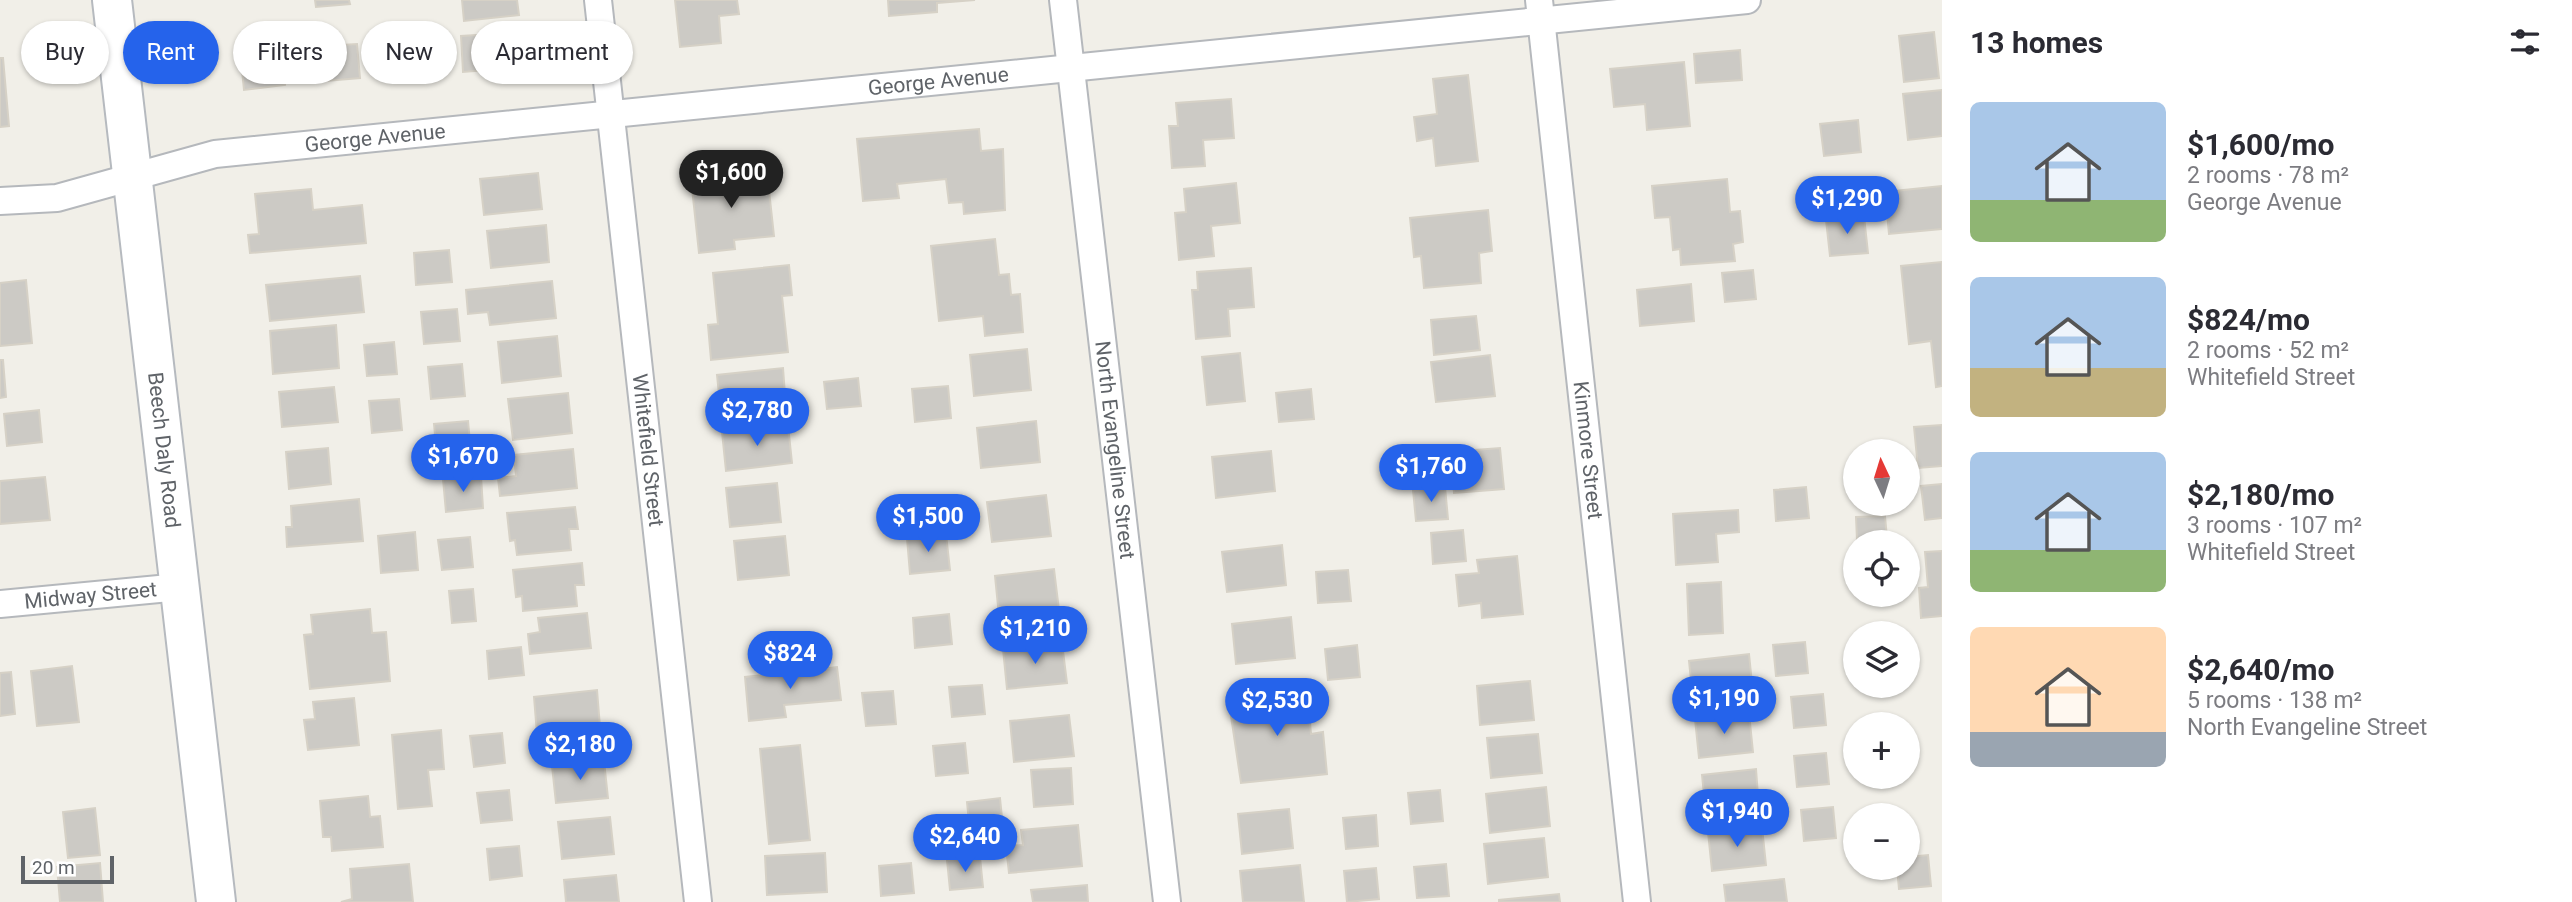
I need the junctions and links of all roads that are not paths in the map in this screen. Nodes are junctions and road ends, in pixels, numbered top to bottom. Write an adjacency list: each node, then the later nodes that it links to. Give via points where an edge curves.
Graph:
1 (112, 0): 8 (main road, Beech Daly Road)
2 (598, 0): 7 (street, Whitefield Street)
3 (1063, 0): 6 (street, North Evangeline Street)
4 (1746, 0): 5 (street, George Avenue)
5 (1540, 10): 6 (street, George Avenue); 15 (street, Kinmore Street)
6 (1070, 69): 7 (street, George Avenue); 14 (street, North Evangeline Street)
7 (611, 113): 8 (street, George Avenue, via 215,154); 13 (street, Whitefield Street)
8 (132, 174): 9 (street, George Avenue, via 57,198); 10 (main road, Beech Daly Road)
9 (0, 201)
10 (180, 587): 11 (street, Midway Street); 12 (main road, Beech Daly Road)
11 (0, 604)
12 (216, 902)
13 (698, 902)
14 (1167, 902)
15 (1637, 902)

